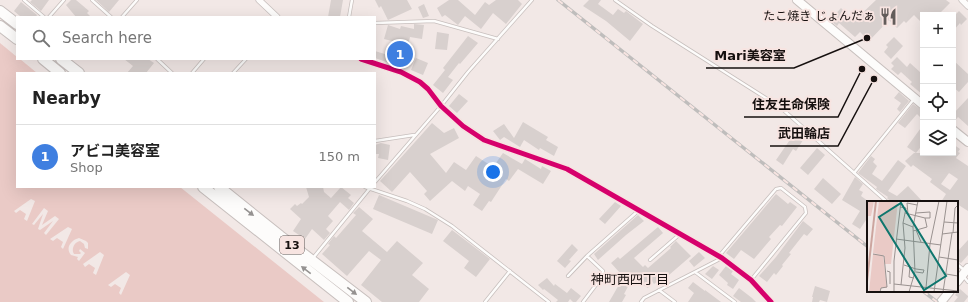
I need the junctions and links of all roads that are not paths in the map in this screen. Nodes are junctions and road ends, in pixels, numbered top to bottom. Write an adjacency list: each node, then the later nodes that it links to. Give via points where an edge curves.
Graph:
1 (24, 0): 13 (lane)
2 (64, 0): 14 (lane)
3 (92, 0): 15 (lane)
4 (137, 0): 16 (lane)
5 (259, 0): 17 (street)
6 (352, 0): 18 (lane)
7 (532, 0): 23 (lane)
8 (614, 0): 42 (lane, via 780,107)
9 (796, 0): 35 (main road)
10 (962, 0): 11 (street)
11 (968, 6)
12 (0, 11): 19 (highway)
13 (43, 16)
14 (50, 16)
15 (110, 16)
16 (123, 16)
17 (276, 16)
18 (349, 16)
19 (16, 23)
20 (376, 24): 23 (lane, via 434,21)
21 (0, 26): 22 (highway)
22 (16, 38)
23 (498, 39): 37 (lane)
24 (44, 60): 30 (highway)
25 (62, 60): 31 (highway)
26 (158, 60): 32 (lane)
27 (203, 60): 33 (lane)
28 (245, 60): 34 (lane)
29 (364, 60): 37 (street, via 401,72 420,82)
30 (59, 72)
31 (78, 72)
32 (171, 72)
33 (193, 72)
34 (234, 72)
35 (915, 98): 36 (main road); 42 (lane)
36 (920, 102)
37 (441, 106): 39 (lane); 48 (street, via 463,126 484,140 567,169)
38 (956, 132): 41 (main road)
39 (414, 135): 40 (lane); 43 (lane)
40 (376, 141)
41 (968, 142)
42 (854, 173): 47 (lane)
43 (376, 181)
44 (204, 188): 63 (highway, 13, one-way to 44)
45 (220, 188): 52 (highway, 13, one-way to 52)
46 (371, 188): 52 (lane); 55 (lane, via 425,209 452,226)
47 (886, 201)
48 (638, 210): 49 (street); 50 (lane)
49 (680, 234): 51 (street); 53 (lane)
50 (587, 256): 58 (lane); 67 (lane, via 602,271 602,277)
51 (720, 257): 56 (lane); 59 (street); 59 (lane, via 776,189 782,188 805,207 806,213)
52 (312, 260): 64 (highway, 13, one-way to 64)
53 (650, 260)
54 (958, 265): 57 (lane)
55 (510, 272): 65 (lane); 66 (lane)
56 (695, 272): 61 (lane); 70 (lane)
57 (966, 274): 60 (main road)
58 (568, 276)
59 (751, 280): 71 (street)
60 (958, 281)
61 (659, 290): 68 (lane); 69 (lane)
62 (949, 292): 72 (main road)
63 (348, 302)
64 (366, 302)
65 (485, 302)
66 (549, 302)
67 (582, 302)
68 (641, 302)
69 (675, 302)
70 (735, 302)
71 (771, 302)
72 (941, 302)

